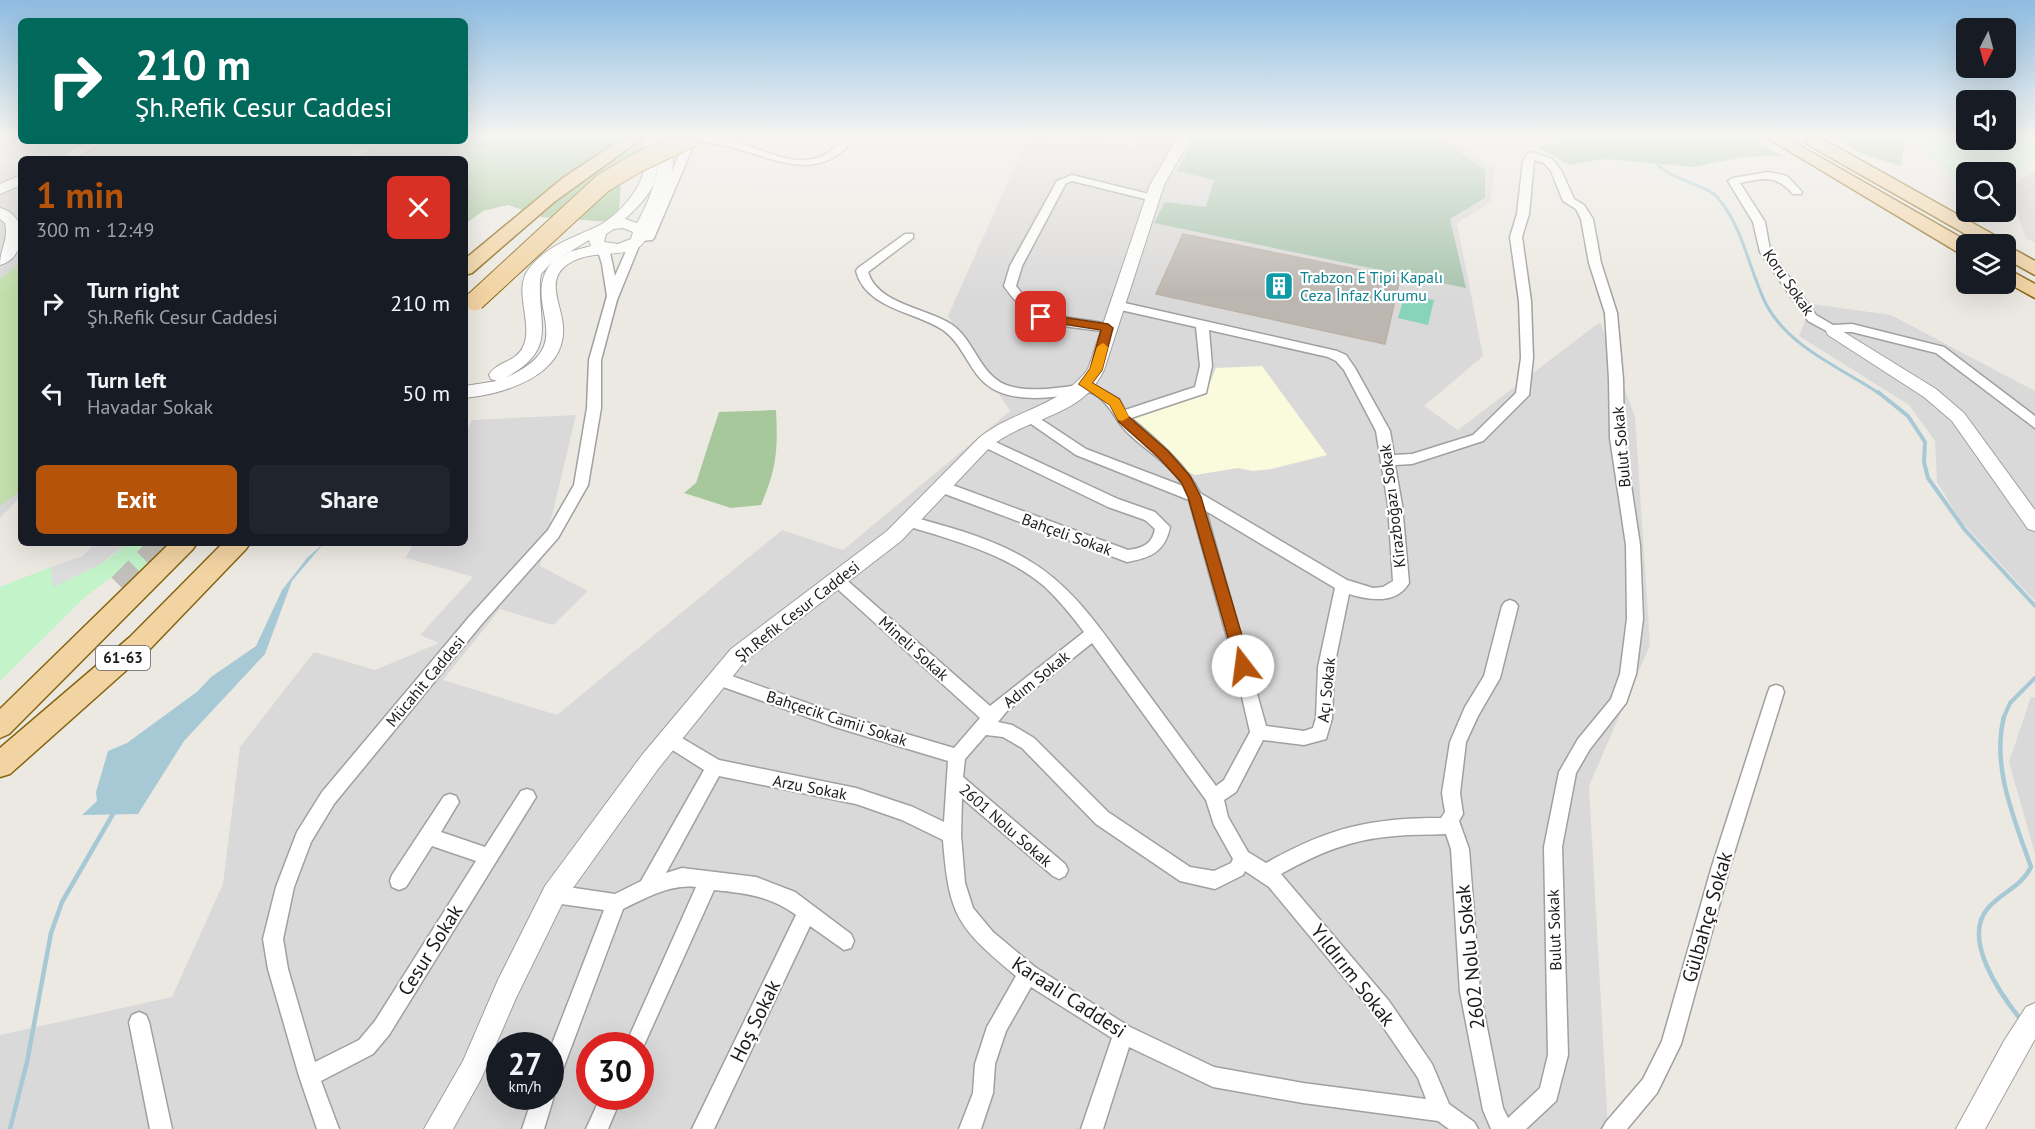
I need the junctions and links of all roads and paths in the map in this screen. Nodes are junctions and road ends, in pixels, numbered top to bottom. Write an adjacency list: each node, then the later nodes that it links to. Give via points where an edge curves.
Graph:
1 (543, 190): 23 (main road)
2 (558, 190): 26 (main road)
3 (595, 190): 31 (main road, bridge)
4 (644, 190): 17 (street)
5 (662, 190): 19 (street)
6 (671, 190): 19 (street, Mücahit Caddesi, via 648,238)
7 (1057, 190): 34 (street, via 1016,266 1010,286 1028,310 1041,317)
8 (1119, 190): 15 (street)
9 (1157, 190): 15 (street, Şh.Refik Cesur Caddesi)
10 (1525, 190): 43 (street, Bulut Sokak, via 1515,237 1525,301 1527,358 1522,395 1478,438 1412,459)
11 (1564, 190): 104 (street, Bulut Sokak, via 1569,201 1580,207 1587,219 1595,263 1611,313 1617,438 1633,545 1635,619 1628,674 1618,703 1584,744 1568,772 1553,847 1558,1055 1548,1094)
12 (1738, 190): 35 (street, Koru Sokak, via 1760,222 1764,250 1812,318)
13 (1864, 190): 21 (main road)
14 (1900, 190): 18 (main road)
15 (1153, 198): 32 (street, Şh.Refik Cesur Caddesi)
16 (0, 212): 25 (street, via 12,221 16,235)
17 (607, 227): 19 (street, via 625,223); 22 (street, via 598,232 596,241); 36 (street, via 556,252 532,276 535,337 531,350 517,364 498,374)
18 (1978, 234)
19 (639, 236): 22 (street, via 616,249); 30 (street, Mücahit Caddesi)
20 (909, 236): 37 (street, via 862,271 870,289 953,331 991,383 1033,393)
21 (1956, 243)
22 (603, 248): 30 (street); 38 (street, via 568,256 550,277 548,290 556,331 544,358 520,378 502,386)
23 (468, 252)
24 (2016, 257): 27 (main road)
25 (0, 260)
26 (468, 266)
27 (2035, 269)
28 (2016, 280): 29 (main road)
29 (2035, 292)
30 (611, 300): 90 (street, Mücahit Caddesi, via 595,360 594,408 581,485 553,534 357,762 303,838 285,887 273,939)
31 (468, 301)
32 (1116, 305): 33 (street, Kirazboğazı Sokak); 34 (street, Şh.Refik Cesur Caddesi)
33 (1202, 325): 39 (street, via 1206,366 1202,390); 43 (street, Kirazboğazı Sokak, via 1341,358 1383,431)
34 (1108, 328): 37 (street, Şh.Refik Cesur Caddesi, via 1096,370)
35 (1834, 331): 41 (street, via 1852,328 1940,350); 47 (street, via 1930,393 1958,417)
36 (468, 381)
37 (1084, 387): 39 (street, via 1114,402); 40 (street, Şh.Refik Cesur Caddesi, via 1067,400)
38 (468, 392)
39 (1122, 416): 45 (street, via 1175,466)
40 (1028, 417): 42 (street, Şh.Refik Cesur Caddesi, via 999,430); 45 (street, Kirazboğazı Sokak, via 1081,452)
41 (2035, 423)
42 (985, 442): 44 (street, Şh.Refik Cesur Caddesi); 44 (street, Bahçeli Sokak, via 1093,494 1150,516 1163,527 1161,539 1147,553 1127,556)
43 (1386, 460): 52 (street, Kirazboğazı Sokak, via 1395,505 1401,583 1394,592 1379,595)
44 (942, 487): 46 (street, Şh.Refik Cesur Caddesi)
45 (1195, 497): 52 (street, Kirazboğazı Sokak); 61 (street)
46 (909, 521): 51 (street, Şh.Refik Cesur Caddesi); 55 (street, via 966,538 1022,563 1049,582)
47 (2035, 524)
48 (182, 546): 60 (main road, 61-63)
49 (212, 546): 64 (main road, 61-63)
50 (235, 546): 64 (main road, 61-63, via 139,644)
51 (837, 580): 56 (street, Şh.Refik Cesur Caddesi, via 738,655); 59 (street, Mineli Sokak)
52 (1343, 585): 61 (street, Açı Sokak, via 1326,667 1320,734 1304,738)
53 (120, 586): 58 (main road, 61-63)
54 (1510, 606): 70 (street, via 1492,678 1458,742 1451,793 1454,814)
55 (1094, 633): 59 (street, Adım Sokak); 68 (street)
56 (718, 678): 62 (street, Şh.Refik Cesur Caddesi); 63 (street, Bahçecik Camii Sokak, via 835,720)
57 (1776, 692): 105 (street, Gülbahçe Sokak, via 1671,1044 1650,1086)
58 (0, 714)
59 (987, 722): 63 (street); 74 (street, via 1028,743 1102,818 1186,875 1215,880 1237,869)
60 (0, 726)
61 (1258, 732): 68 (street, via 1230,786)
62 (669, 739): 65 (street, Arzu Sokak); 80 (street, Şh.Refik Cesur Caddesi)
63 (957, 756): 66 (street, Karaali Caddesi)
64 (0, 764)
65 (715, 767): 71 (street, Arzu Sokak, via 856,796 907,813); 79 (street)
66 (954, 780): 71 (street, Karaali Caddesi); 75 (street, 2601 Nolu Sokak)
67 (527, 797): 73 (street, Cesur Sokak)
68 (1214, 797): 74 (street, via 1220,819)
69 (450, 802): 72 (street)
70 (1450, 819): 76 (street, via 1445,826 1355,832 1316,845); 103 (street, 2602 Nolu Sokak, via 1460,849 1470,992 1493,1110)
71 (952, 835): 84 (street, Karaali Caddesi, via 956,883 965,913 986,939)
72 (427, 836): 73 (street); 78 (street)
73 (488, 857): 90 (street, Cesur Sokak, via 382,1028 366,1047)
74 (1242, 858): 76 (street, Yıldırım Sokak)
75 (1059, 870)
76 (1266, 873): 93 (street, Yıldırım Sokak, via 1382,1008 1425,1071)
77 (709, 879): 79 (street, via 682,877); 82 (street, via 756,886 788,898); 87 (street)
78 (399, 881)
79 (648, 887): 81 (street)
80 (554, 894): 81 (street); 96 (street, Şh.Refik Cesur Caddesi, via 472,1070)
81 (616, 903): 89 (street)
82 (807, 912): 83 (street); 99 (street, Hoş Sokak)
83 (844, 941)
84 (1028, 974): 88 (street, Karaali Caddesi); 100 (street, via 997,1027 985,1064 982,1093)
85 (2035, 1016): 106 (street)
86 (139, 1022): 94 (street)
87 (641, 1032)
88 (1123, 1034): 93 (street, Karaali Caddesi, via 1213,1077); 101 (street)
89 (564, 1040)
90 (309, 1076): 95 (street, Mücahit Caddesi)
91 (539, 1110): 97 (street)
92 (606, 1110): 98 (street)
93 (1442, 1111): 102 (street, Karaali Caddesi)
94 (160, 1129)
95 (328, 1129)
96 (438, 1129)
97 (533, 1129)
98 (597, 1129)
99 (704, 1129)
100 (969, 1129)
101 (1092, 1129)
102 (1467, 1129)
103 (1502, 1129)
104 (1510, 1129)
105 (1613, 1129)
106 (1970, 1129)

